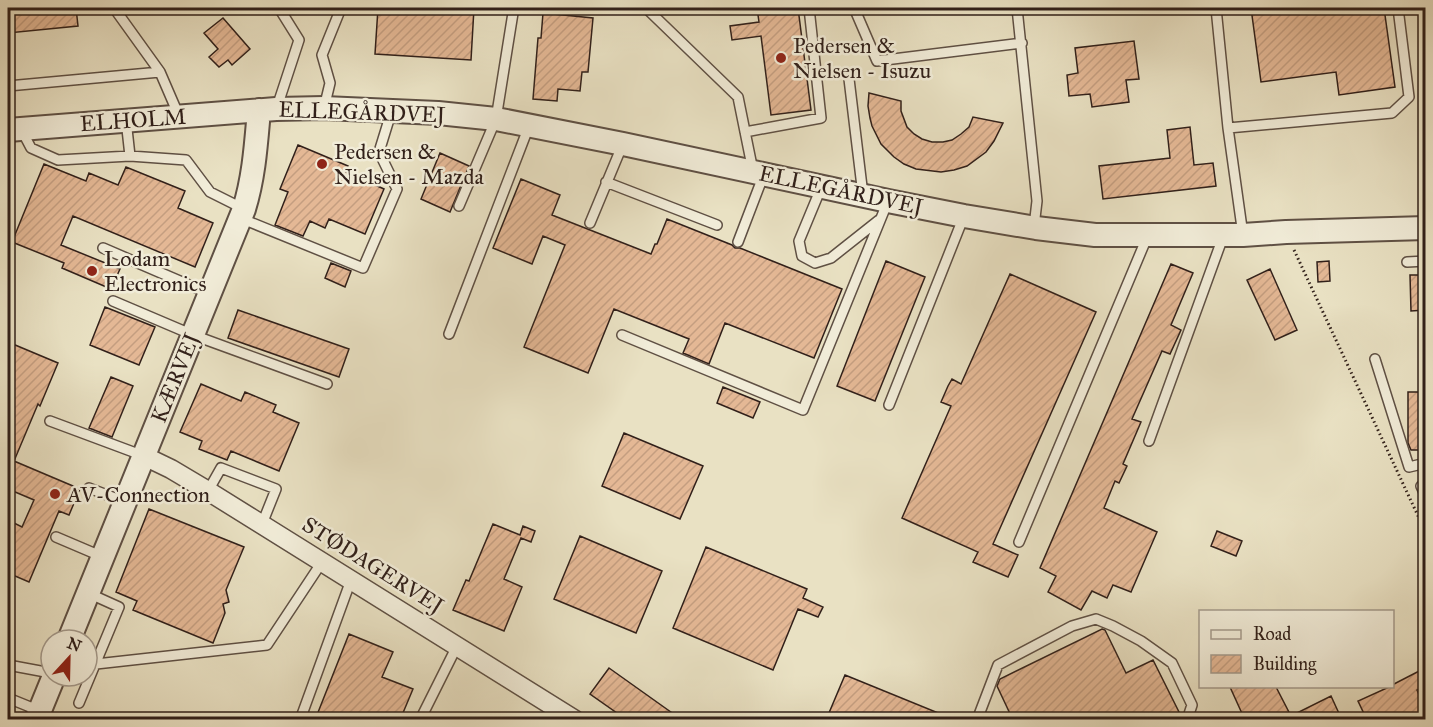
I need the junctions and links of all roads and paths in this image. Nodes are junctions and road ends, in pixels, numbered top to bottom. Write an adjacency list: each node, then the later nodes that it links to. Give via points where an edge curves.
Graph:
1 (114, 8): 12 (lane)
2 (279, 8): 16 (lane, via 299,40)
3 (341, 8): 15 (lane, via 322,55 330,83)
4 (516, 8): 19 (lane)
5 (646, 8): 24 (lane, via 738,97)
6 (809, 8): 24 (lane, via 821,118)
7 (1017, 8): 11 (lane)
8 (1216, 8): 22 (lane)
9 (1398, 8): 22 (lane, via 1409,97 1392,112)
10 (855, 10): 11 (lane, via 877,61)
11 (1022, 43): 37 (lane, via 1037,201)
12 (160, 72): 14 (lane); 18 (lane)
13 (849, 79): 30 (lane)
14 (8, 86)
15 (324, 108): 16 (street, ELLEGÅRDVEJ); 17 (street, ELLEGÅRDVEJ)
16 (268, 110): 18 (street, ELHOLM); 33 (street, KÆRVEJ)
17 (392, 110): 19 (street, ELLEGÅRDVEJ); 33 (lane, via 379,152 397,189 363,268)
18 (179, 116): 20 (street, ELHOLM)
19 (496, 119): 21 (street, ELLEGÅRDVEJ); 31 (lane)
20 (126, 120): 23 (street, ELHOLM); 26 (lane)
21 (529, 126): 25 (street, ELLEGÅRDVEJ); 48 (lane)
22 (1228, 128): 40 (lane)
23 (14, 129): 26 (lane, via 31,148 58,160)
24 (745, 132): 27 (lane)
25 (623, 144): 27 (street, ELLEGÅRDVEJ); 28 (lane)
26 (130, 156): 33 (lane, via 186,160 210,192)
27 (759, 172): 29 (street, ELLEGÅRDVEJ); 42 (lane)
28 (606, 182): 35 (lane); 36 (lane)
29 (821, 186): 30 (street, ELLEGÅRDVEJ); 32 (lane, via 799,241 802,256 815,263 831,258)
30 (863, 195): 32 (street, ELLEGÅRDVEJ)
31 (459, 206)
32 (885, 210): 34 (street, ELLEGÅRDVEJ); 50 (lane, via 803,410)
33 (242, 214): 46 (street, KÆRVEJ)
34 (964, 216): 37 (street, ELLEGÅRDVEJ); 53 (lane)
35 (590, 223)
36 (717, 225)
37 (1036, 228): 41 (street, ELLEGÅRDVEJ)
38 (1425, 228): 39 (street, ELLEGÅRDVEJ)
39 (1286, 232): 40 (street, ELLEGÅRDVEJ); 64 (path)
40 (1233, 235): 41 (street, ELLEGÅRDVEJ); 55 (lane)
41 (1149, 236): 66 (lane)
42 (738, 242)
43 (103, 248): 46 (lane)
44 (1425, 261): 45 (lane)
45 (1407, 262)
46 (210, 294): 49 (street, KÆRVEJ)
47 (113, 301): 49 (lane)
48 (449, 334)
49 (193, 335): 52 (lane); 56 (street, KÆRVEJ)
50 (622, 335)
51 (1375, 359): 57 (lane, via 1409,467)
52 (327, 384)
53 (889, 405)
54 (50, 421): 56 (lane)
55 (1149, 441)
56 (144, 456): 60 (street, STØDAGERVEJ); 62 (street, KÆRVEJ)
57 (1425, 463)
58 (1425, 484): 61 (lane, via 1421,486)
59 (89, 489): 62 (lane)
60 (208, 491): 63 (street, STØDAGERVEJ); 63 (lane, via 221,468 276,489)
61 (1425, 497)
62 (125, 502): 67 (street, KÆRVEJ)
63 (262, 524): 68 (street, STØDAGERVEJ)
64 (1425, 533)
65 (56, 537): 67 (lane)
66 (1019, 542)
67 (103, 557): 70 (street, KÆRVEJ)
68 (322, 562): 69 (street, STØDAGERVEJ); 74 (lane, via 267,645)
69 (351, 580): 72 (street, STØDAGERVEJ); 82 (lane)
70 (88, 593): 71 (street, KÆRVEJ); 73 (lane, via 119,607)
71 (74, 628)
72 (458, 646): 83 (lane); 84 (street, STØDAGERVEJ)
73 (99, 648)
74 (99, 664)
75 (8, 665): 76 (lane)
76 (39, 671)
77 (47, 688): 81 (street)
78 (84, 688): 80 (lane)
79 (8, 698): 81 (lane)
80 (79, 703)
81 (38, 715)
82 (300, 720)
83 (420, 720)
84 (574, 720)
85 (977, 720): 86 (lane, via 998,665 1072,626 1096,619 1141,641 1172,663 1192,705)
86 (1187, 720)

